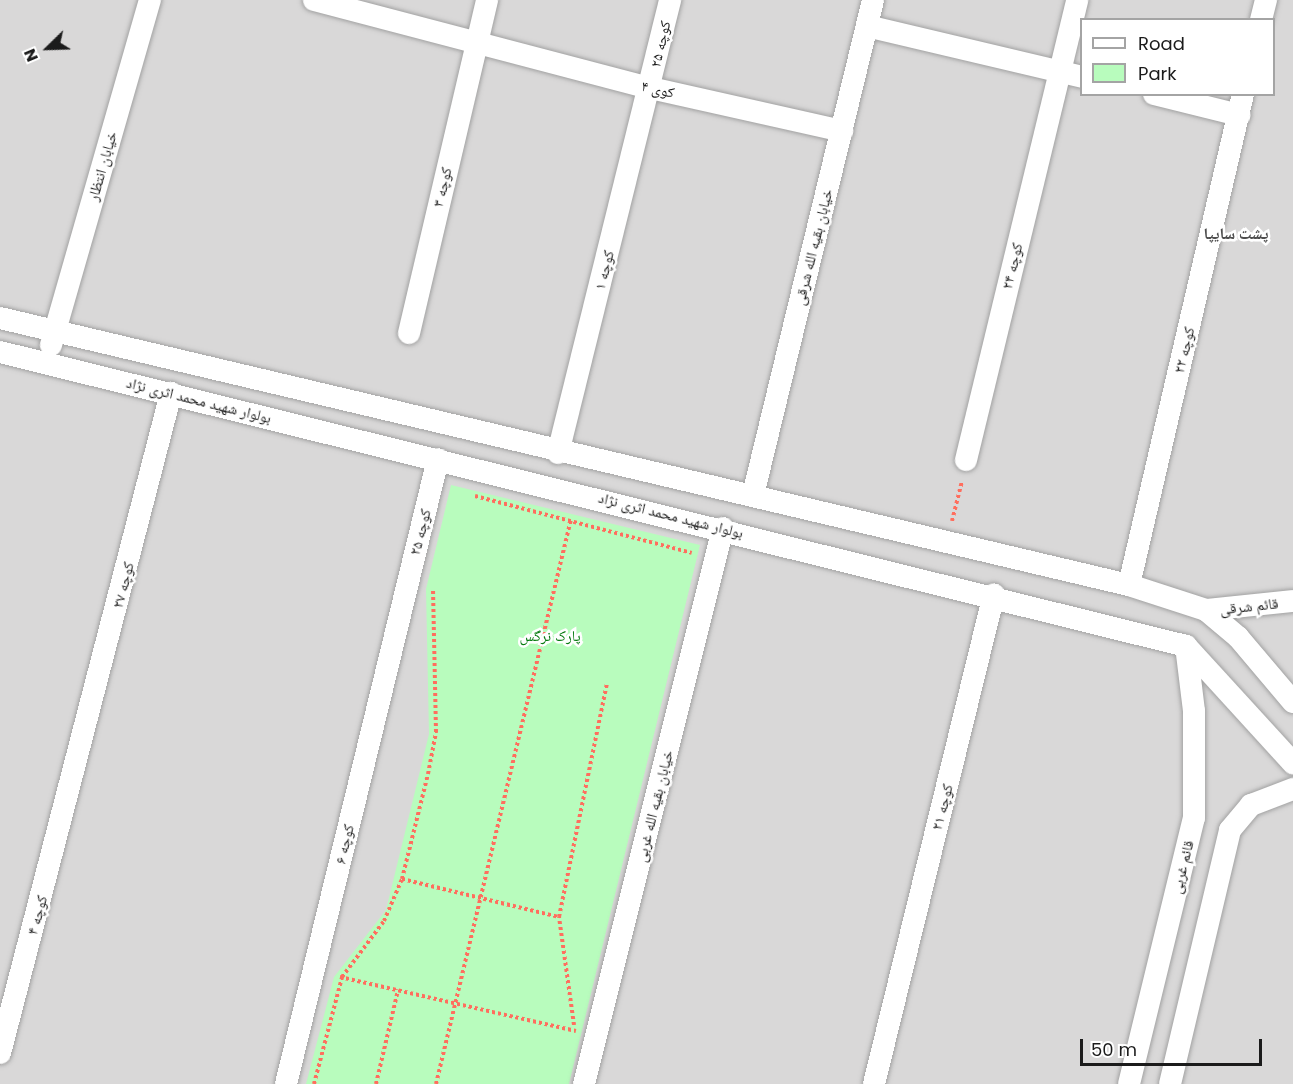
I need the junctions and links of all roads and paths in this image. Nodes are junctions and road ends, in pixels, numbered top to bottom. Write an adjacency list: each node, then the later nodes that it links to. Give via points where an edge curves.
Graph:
1 (150, 0): 19 (street, خیابان انتظار)
2 (314, 0): 8 (street, کوی ۴)
3 (487, 0): 11 (street)
4 (670, 0): 14 (street, کوچه ۲۵)
5 (873, 0): 10 (street, خیابان بقیه الله شرقی)
6 (1077, 0): 12 (street)
7 (1266, 0): 9 (street)
8 (376, 8): 11 (street, کوی ۴)
9 (1262, 18)
10 (867, 26): 12 (street); 17 (street, خیابان بقیه الله شرقی)
11 (476, 41): 14 (street, کوی ۴); 20 (street, کوچه ۳)
12 (1058, 71): 13 (street); 26 (street, کوچه ۲۴)
13 (1080, 76)
14 (650, 88): 17 (street, کوی ۴); 24 (street, کوچه ۱)
15 (1170, 96): 16 (street)
16 (1241, 105): 35 (street, کوچه ۲۲)
17 (842, 131): 29 (street, خیابان بقیه الله شرقی)
18 (0, 318): 19 (street)
19 (55, 332): 22 (street, خیابان انتظار); 24 (street)
20 (409, 333)
21 (2, 358): 22 (street, بولوار شهید محمد اثری نژاد)
22 (47, 363): 23 (street, بولوار شهید محمد اثری نژاد)
23 (171, 393): 25 (street, بولوار شهید محمد اثری نژاد); 44 (street, کوچه ۲۷)
24 (558, 453): 29 (street, via 713,490)
25 (438, 459): 27 (street, بولوار شهید محمد اثری نژاد); 38 (street, کوچه ۲۵)
26 (966, 460): 32 (path)
27 (577, 493): 30 (path); 31 (street, بولوار شهید محمد اثری نژاد)
28 (468, 494): 30 (path)
29 (753, 495): 32 (street)
30 (570, 521): 33 (path); 49 (path)
31 (723, 528): 36 (street, بولوار شهید محمد اثری نژاد); 56 (street, خیابان بقیه الله غربی)
32 (948, 542): 35 (street)
33 (692, 553)
34 (435, 578): 48 (path, via 436,732)
35 (1129, 585): 39 (street)
36 (994, 594): 40 (street, بولوار شهید محمد اثری نژاد); 64 (street, کوچه ۲۱)
37 (1293, 601): 39 (street, قائم شرقی)
38 (402, 605): 51 (street, کوچه ۶)
39 (1206, 610): 42 (street, via 1238,638)
40 (1186, 646): 43 (street); 46 (street, قائم غربی, via 1194,711)
41 (607, 684): 50 (path)
42 (1293, 702)
43 (1293, 763)
44 (75, 776): 58 (street, کوچه ۴)
45 (1293, 789): 47 (street, via 1251,805)
46 (1194, 818): 47 (street); 65 (street, قائم غربی)
47 (1230, 830): 66 (street)
48 (402, 879): 49 (path); 52 (path, via 384,921)
49 (480, 898): 50 (path); 54 (path)
50 (559, 917): 55 (path)
51 (313, 971): 52 (path); 59 (street, کوچه ۶)
52 (342, 977): 53 (path); 60 (path)
53 (398, 990): 54 (path); 61 (path)
54 (455, 1003): 55 (path); 62 (path)
55 (574, 1030): 56 (path); 57 (path)
56 (597, 1035): 63 (street, خیابان بقیه الله غربی)
57 (572, 1041)
58 (0, 1053)
59 (285, 1084)
60 (314, 1084)
61 (376, 1084)
62 (436, 1084)
63 (584, 1084)
64 (874, 1084)
65 (1129, 1084)
66 (1170, 1084)

